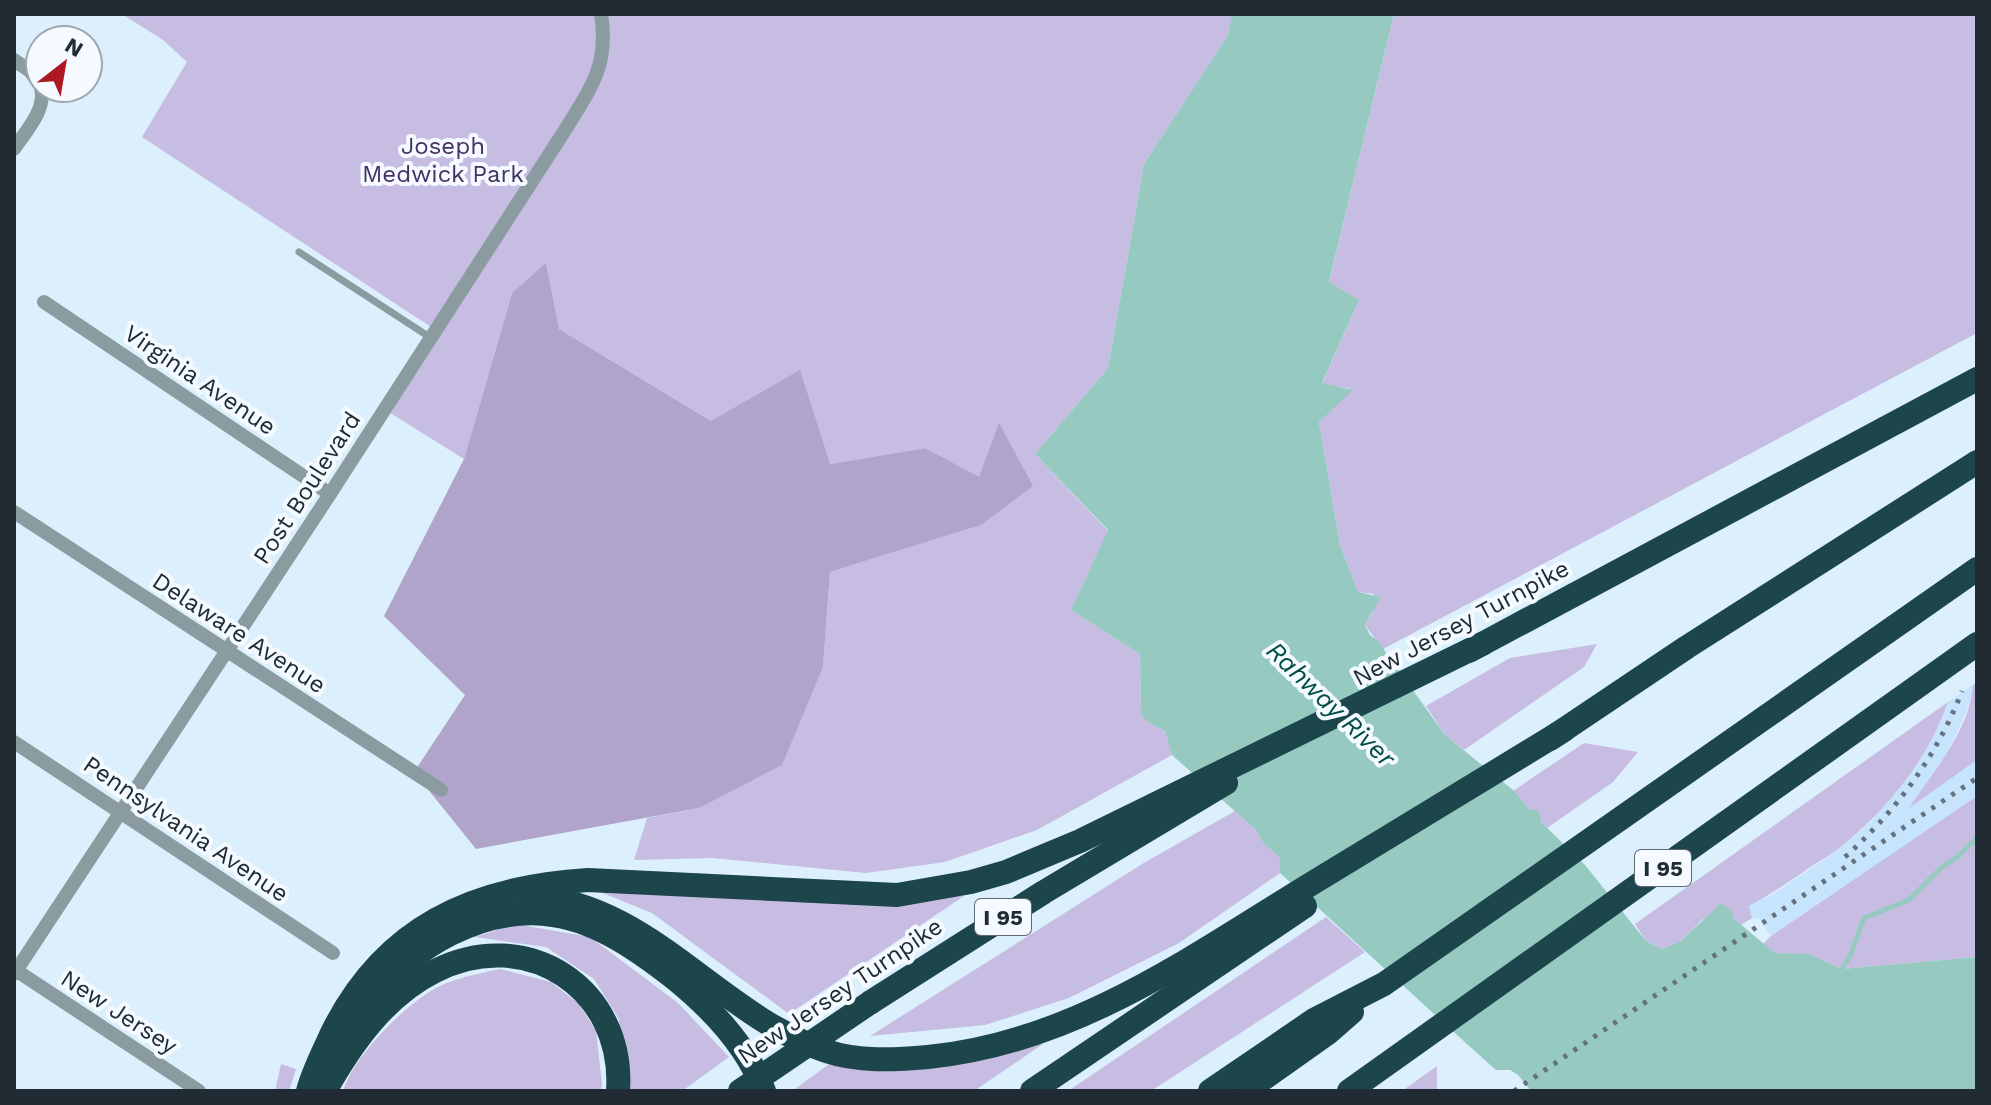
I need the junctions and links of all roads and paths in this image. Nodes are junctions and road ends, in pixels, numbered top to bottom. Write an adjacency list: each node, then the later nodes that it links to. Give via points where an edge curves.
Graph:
1 (601, 14): 6 (street, Post Boulevard, via 604,40 597,77)
2 (40, 104): 3 (street)
3 (14, 149)
4 (299, 252): 6 (lane)
5 (44, 302): 9 (street, Virginia Avenue)
6 (431, 338): 9 (street, Post Boulevard)
7 (1977, 379): 17 (highway, New Jersey Turnpike)
8 (1977, 462): 19 (highway)
9 (330, 494): 13 (street, Post Boulevard)
10 (14, 512): 13 (street, Delaware Avenue)
11 (1977, 569): 22 (highway, I 95)
12 (1977, 644): 32 (highway, I 95)
13 (227, 652): 15 (street, Delaware Avenue); 16 (street, Post Boulevard)
14 (14, 742): 16 (street, Pennsylvania Avenue)
15 (441, 790)
16 (122, 812): 20 (street, Pennsylvania Avenue); 21 (street, Post Boulevard)
17 (1129, 827): 18 (highway, via 1006,872 897,895 588,880); 27 (highway, New Jersey Turnpike / I 95, bridge)
18 (482, 897): 19 (highway, via 546,896 611,916 799,1042 838,1055 877,1059 951,1055 1053,1028); 24 (highway, via 416,931 369,973 341,1014)
19 (1237, 940): 29 (highway)
20 (333, 953)
21 (15, 971): 23 (street, New Jersey)
22 (1321, 1026): 30 (highway, I 95); 31 (highway)
23 (199, 1091)
24 (308, 1091)
25 (325, 1091): 26 (highway, via 363,1031 410,987 464,959 491,954 547,965 588,994 613,1038); 28 (highway, via 356,1023 406,963 456,931 484,921 545,914 605,932 662,968 718,1019)
26 (618, 1091)
27 (740, 1091)
28 (764, 1091)
29 (1032, 1091)
30 (1210, 1091)
31 (1246, 1091)
32 (1349, 1091)

